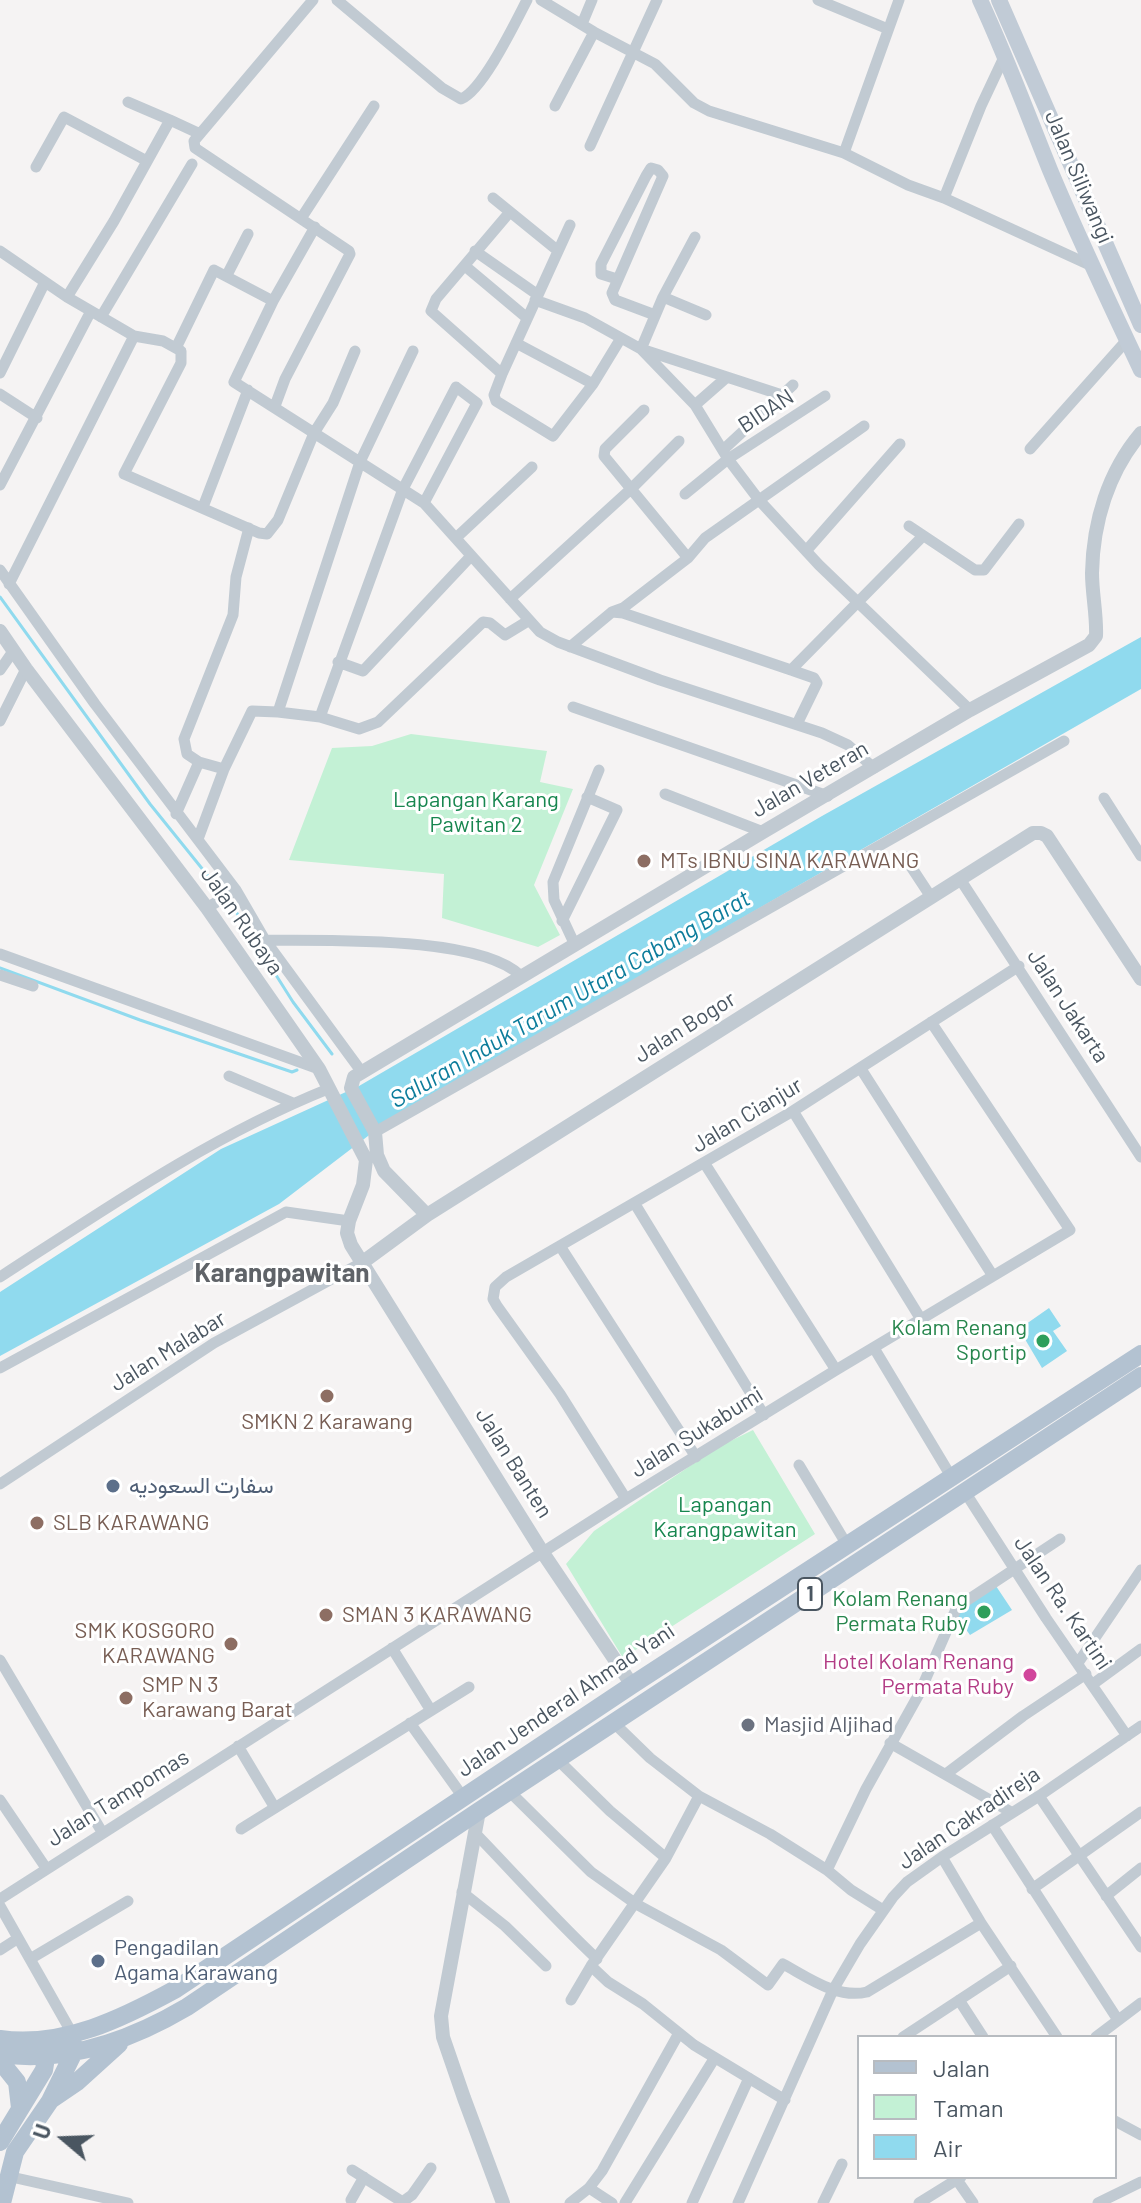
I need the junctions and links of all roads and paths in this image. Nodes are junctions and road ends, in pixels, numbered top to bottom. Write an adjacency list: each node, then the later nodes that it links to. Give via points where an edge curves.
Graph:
1 (313, 0): 20 (street)
2 (337, 0): 3 (street, via 461,99 487,71)
3 (527, 0)
4 (592, 0): 11 (street)
5 (657, 0): 14 (street)
6 (818, 0): 12 (street)
7 (899, 0): 12 (street)
8 (980, 0): 15 (main road, Jalan Siliwangi)
9 (999, 0): 50 (main road, Jalan Siliwangi)
10 (548, 2): 11 (street)
11 (582, 24): 13 (street)
12 (888, 29): 22 (street)
13 (594, 32): 14 (street); 18 (street)
14 (634, 52): 21 (street); 22 (street, via 709,111)
15 (1005, 54): 27 (street); 38 (main road, Jalan Siliwangi)
16 (128, 102): 19 (street)
17 (374, 106): 29 (street)
18 (555, 106)
19 (170, 120): 20 (street); 23 (street)
20 (198, 133): 29 (street, via 195,148)
21 (590, 146)
22 (844, 153): 27 (street)
23 (147, 161): 25 (street, via 64,117); 42 (street)
24 (192, 164): 46 (street)
25 (36, 167)
26 (493, 198): 28 (street)
27 (944, 198): 38 (street)
28 (509, 213): 34 (street); 36 (street)
29 (302, 217): 31 (street)
30 (570, 225): 34 (street)
31 (315, 227): 45 (street); 70 (street, via 349,251 350,258)
32 (248, 234): 39 (street)
33 (695, 237): 44 (street)
34 (557, 250): 43 (street)
35 (0, 251): 41 (street)
36 (475, 251): 37 (street); 43 (street)
37 (465, 266): 49 (street); 61 (street, via 431,311)
38 (1092, 266): 53 (main road, Jalan Siliwangi)
39 (227, 275): 45 (street); 55 (street, via 214,270)
40 (617, 279): 40 (street, via 601,274 601,264 646,176 651,168 658,170 663,176); 47 (street, via 615,300)
41 (45, 282): 42 (street); 60 (street)
42 (67, 297): 46 (street)
43 (537, 297): 49 (street); 52 (street)
44 (663, 297): 47 (street); 48 (street)
45 (273, 301): 65 (street, via 234,382)
46 (96, 314): 51 (street); 72 (street)
47 (655, 315): 56 (street)
48 (706, 315)
49 (527, 318): 54 (street)
50 (1141, 325)
51 (134, 336): 55 (street); 98 (street)
52 (621, 338): 56 (street); 63 (street)
53 (1127, 340): 59 (main road, Jalan Siliwangi); 78 (street)
54 (516, 343): 61 (street); 63 (street)
55 (176, 348): 88 (street, via 181,363 124,474)
56 (641, 349): 62 (street); 69 (street)
57 (355, 351): 74 (street)
58 (413, 351): 80 (street)
59 (1141, 370)
60 (0, 373)
61 (502, 374): 63 (street, via 496,401 550,436)
62 (727, 377): 67 (street); 69 (street)
63 (593, 384)
64 (793, 385): 67 (street)
65 (248, 390): 70 (street); 88 (street)
66 (0, 394): 72 (street)
67 (782, 395): 79 (street)
68 (825, 396): 79 (street, BIDAN)
69 (695, 405): 79 (street)
70 (275, 406): 74 (street)
71 (644, 410): 83 (street, via 603,453)
72 (37, 418): 82 (street)
73 (864, 426): 86 (street)
74 (314, 433): 80 (street); 91 (street, via 273,529 267,534)
75 (1141, 433): 111 (street, Jalan Veteran, via 1113,475 1096,535 1095,639)
76 (679, 441): 83 (street)
77 (900, 444): 94 (street)
78 (1030, 449)
79 (726, 454): 85 (street); 86 (street)
80 (360, 462): 84 (street); 112 (street)
81 (532, 467): 93 (street)
82 (0, 485)
83 (632, 488): 96 (street); 99 (street)
84 (403, 489): 87 (street); 87 (street, via 456,387 477,403); 106 (street)
85 (685, 494)
86 (759, 500): 94 (street); 96 (street, via 705,538)
87 (424, 503): 93 (street)
88 (203, 507): 91 (street)
89 (1019, 524): 92 (street, via 984,570 975,570)
90 (909, 526): 92 (street)
91 (249, 528): 117 (street, via 233,615 184,739 187,754)
92 (923, 536): 100 (street)
93 (457, 537): 95 (street)
94 (806, 551): 100 (street)
95 (471, 556): 99 (street); 106 (street, via 363,671)
96 (688, 558): 101 (street)
97 (0, 570): 98 (street)
98 (9, 584): 125 (street)
99 (510, 599): 102 (street)
100 (857, 602): 109 (street); 111 (street)
101 (612, 612): 104 (street); 109 (street)
102 (528, 621): 104 (street); 113 (street, via 505,635 483,622 370,727 359,729)
103 (0, 631): 105 (street, Jalan Rubaya)
104 (570, 647): 115 (street)
105 (14, 650): 107 (street, Jalan Rubaya); 108 (street)
106 (338, 662): 113 (street)
107 (26, 669): 114 (street); 133 (street, Jalan Rubaya)
108 (0, 670)
109 (791, 670): 115 (street, via 817,683)
110 (573, 707): 122 (street)
111 (970, 710): 118 (street, Jalan Veteran)
112 (278, 712): 113 (street); 119 (street, via 252,711)
113 (320, 717)
114 (0, 721)
115 (797, 724): 118 (street, via 848,745)
116 (1064, 741): 151 (street)
117 (199, 762): 119 (street); 125 (street)
118 (874, 768): 122 (street, Jalan Veteran)
119 (224, 769): 127 (street)
120 (599, 770): 123 (street)
121 (665, 794): 126 (street)
122 (828, 796): 126 (street, Jalan Veteran)
123 (587, 797): 134 (street, via 553,882); 134 (street, via 617,810)
124 (1104, 798): 129 (street)
125 (176, 814): 127 (street)
126 (763, 832): 136 (street, Jalan Veteran)
127 (198, 839): 131 (street)
128 (904, 856): 132 (street)
129 (1141, 856)
130 (960, 879): 132 (street, Jalan Bogor); 138 (street, Jalan Jakarta); 141 (street, Jalan Bogor, via 1033,833 1047,836)
131 (233, 892): 133 (street); 135 (street)
132 (931, 897): 155 (street, Jalan Bogor)
133 (211, 906): 144 (street, Jalan Rubaya)
134 (562, 921): 136 (street)
135 (265, 940): 140 (street, via 420,945 491,958); 146 (street)
136 (574, 943): 140 (street, Jalan Veteran)
137 (0, 954): 144 (street)
138 (1019, 966): 143 (street, Jalan Cianjur); 152 (street, Jalan Jakarta)
139 (0, 975): 142 (street)
140 (521, 976): 146 (street, Jalan Veteran)
141 (1141, 979)
142 (33, 986)
143 (931, 1022): 145 (street, Jalan Cianjur); 159 (street, Jalan Sukabumi, via 1070,1230)
144 (319, 1069): 148 (street, Jalan Rubaya)
145 (861, 1069): 150 (street, Jalan Cianjur); 159 (street)
146 (361, 1071): 151 (street, via 351,1088)
147 (229, 1076): 149 (street)
148 (330, 1093): 149 (street); 156 (street, Jalan Rubaya, via 366,1160 366,1176)
149 (293, 1103): 160 (street, via 181,1162)
150 (793, 1111): 153 (street, Jalan Cianjur); 161 (street)
151 (375, 1132): 155 (street, via 384,1171)
152 (1141, 1157)
153 (705, 1164): 154 (street, Jalan Cianjur); 165 (street)
154 (635, 1204): 157 (street, Jalan Cianjur); 167 (street)
155 (427, 1215): 158 (street, Jalan Bogor)
156 (349, 1221): 158 (street, via 351,1245); 164 (street, via 286,1212)
157 (560, 1246): 168 (street); 173 (street, Jalan Cianjur, via 506,1277 493,1292 497,1306)
158 (363, 1262): 171 (street, Jalan Malabar, via 214,1343); 176 (street, Jalan Banten)
159 (993, 1276): 161 (street, Jalan Sukabumi)
160 (0, 1277)
161 (922, 1321): 162 (street, Jalan Sukabumi)
162 (874, 1348): 165 (street, Jalan Sukabumi); 170 (street)
163 (1141, 1354): 170 (main road, Jalan Jenderal Ahmad Yani / 1)
164 (0, 1368)
165 (836, 1370): 167 (street, Jalan Sukabumi)
166 (1141, 1376): 172 (main road, Jalan Jenderal Ahmad Yani / 1)
167 (764, 1415): 168 (street, Jalan Sukabumi)
168 (696, 1457): 173 (street, Jalan Sukabumi)
169 (799, 1465): 175 (street)
170 (952, 1478): 175 (main road, Jalan Jenderal Ahmad Yani / 1)
171 (0, 1484)
172 (965, 1492): 177 (street, Jalan Ra. Kartini); 189 (main road, Jalan Jenderal Ahmad Yani / 1)
173 (626, 1499): 176 (street, Jalan Sukabumi)
174 (1060, 1539): 177 (street)
175 (847, 1545): 185 (main road, Jalan Jenderal Ahmad Yani / 1)
176 (543, 1553): 179 (street, Jalan Tampomas); 185 (street, Jalan Banten)
177 (1016, 1569): 182 (street, Jalan Ra. Kartini); 192 (street, via 957,1607 919,1694)
178 (1141, 1570): 182 (street)
179 (392, 1648): 187 (street); 193 (street, Jalan Tampomas)
180 (1141, 1649): 184 (street)
181 (0, 1660): 183 (street)
182 (1078, 1663): 184 (street, Jalan Ra. Kartini)
183 (4, 1675): 207 (street)
184 (1090, 1679): 191 (street, Jalan Ra. Kartini); 195 (street, via 1023,1716)
185 (632, 1685): 199 (main road, Jalan Jenderal Ahmad Yani / 1)
186 (469, 1687): 187 (street)
187 (430, 1709): 188 (street)
188 (410, 1723): 199 (street); 201 (street)
189 (614, 1723): 194 (main road, Jalan Jenderal Ahmad Yani / 1); 197 (street)
190 (1141, 1726): 191 (street, Jalan Cakradireja)
191 (1127, 1736): 198 (street, Jalan Cakradireja)
192 (890, 1743): 195 (street); 214 (street)
193 (238, 1746): 201 (street); 207 (street, Jalan Tampomas)
194 (558, 1760): 196 (main road, Jalan Jenderal Ahmad Yani / 1); 211 (street)
195 (946, 1774): 203 (street)
196 (509, 1791): 202 (main road, Jalan Jenderal Ahmad Yani / 1); 220 (street, via 571,1855)
197 (699, 1796): 211 (street); 214 (street)
198 (1039, 1796): 203 (street, Jalan Cakradireja); 209 (street)
199 (463, 1797): 243 (main road, Jalan Jenderal Ahmad Yani / 1, via 176,1989)
200 (0, 1800): 212 (street)
201 (275, 1808): 206 (street)
202 (479, 1811): 208 (street); 242 (main road, Jalan Jenderal Ahmad Yani / 1, via 187,2007)
203 (1011, 1812): 205 (street, Jalan Cakradireja)
204 (1140, 1816): 209 (street)
205 (992, 1825): 210 (street, Jalan Cakradireja); 215 (street)
206 (241, 1829)
207 (102, 1832): 212 (street, Jalan Tampomas)
208 (475, 1833): 216 (street); 228 (street)
209 (1079, 1856): 215 (street); 217 (street)
210 (942, 1857): 222 (street, Jalan Cakradireja, via 907,1882); 223 (street)
211 (666, 1858): 220 (street)
212 (46, 1868): 218 (street, Jalan Tampomas)
213 (1141, 1868): 217 (street)
214 (827, 1870): 222 (street)
215 (1032, 1889): 235 (street)
216 (462, 1892): 229 (street); 268 (street, via 441,2016 443,2037)
217 (1106, 1896): 225 (street)
218 (0, 1899)
219 (128, 1901): 227 (street)
220 (636, 1904): 228 (street); 231 (street, via 721,1950 766,1984 783,1964)
221 (0, 1906): 224 (street)
222 (883, 1910): 231 (street, Jalan Cakradireja)
223 (981, 1923): 230 (street); 231 (street, via 867,1992)
224 (17, 1939): 226 (street); 227 (street)
225 (1141, 1947)
226 (0, 1950)
227 (30, 1959): 243 (street)
228 (594, 1962): 232 (street); 236 (street, via 608,1982)
229 (546, 1966)
230 (1011, 1966): 233 (street); 239 (street)
231 (833, 1990): 249 (street, Jalan Cakradireja)
232 (571, 2000)
233 (959, 2000): 237 (street); 238 (street)
234 (1141, 2003): 235 (street)
235 (1118, 2020): 240 (street)
236 (679, 2033): 246 (street); 263 (street)
237 (919, 2033)
238 (982, 2035)
239 (1056, 2035)
240 (1099, 2035)
241 (0, 2039): 244 (main road, Jalan Jenderal Ahmad Yani / 1)
242 (124, 2040): 243 (main road, Jalan Jenderal Ahmad Yani / 1); 250 (main road)
243 (73, 2044): 244 (main road, Jalan Jenderal Ahmad Yani / 1); 250 (main road)
244 (48, 2046): 245 (main road, Jalan Jenderal Ahmad Yani / 1); 251 (main road, via 44,2070)
245 (0, 2054)
246 (714, 2059): 248 (street); 271 (street)
247 (0, 2061): 251 (main road, via 17,2082)
248 (749, 2078): 249 (street); 272 (street)
249 (785, 2100): 273 (street, Jalan Cakradireja)
250 (50, 2101): 258 (main road, via 15,2152)
251 (20, 2108): 254 (main road)
252 (1117, 2122): 253 (street)
253 (1141, 2135)
254 (0, 2142)
255 (842, 2164): 274 (street)
256 (431, 2168): 265 (street)
257 (352, 2170): 259 (street)
258 (7, 2176): 266 (main road); 267 (street)
259 (364, 2177): 264 (street); 265 (street)
260 (957, 2179): 275 (street)
261 (960, 2179): 276 (street)
262 (1141, 2182): 277 (street)
263 (589, 2188): 269 (street); 270 (street)
264 (351, 2200)
265 (401, 2202)
266 (2, 2203)
267 (128, 2203)
268 (503, 2203)
269 (570, 2203)
270 (612, 2203)
271 (625, 2203)
272 (692, 2203)
273 (738, 2203)
274 (823, 2203)
275 (919, 2203)
276 (973, 2203)
277 (1098, 2203)

